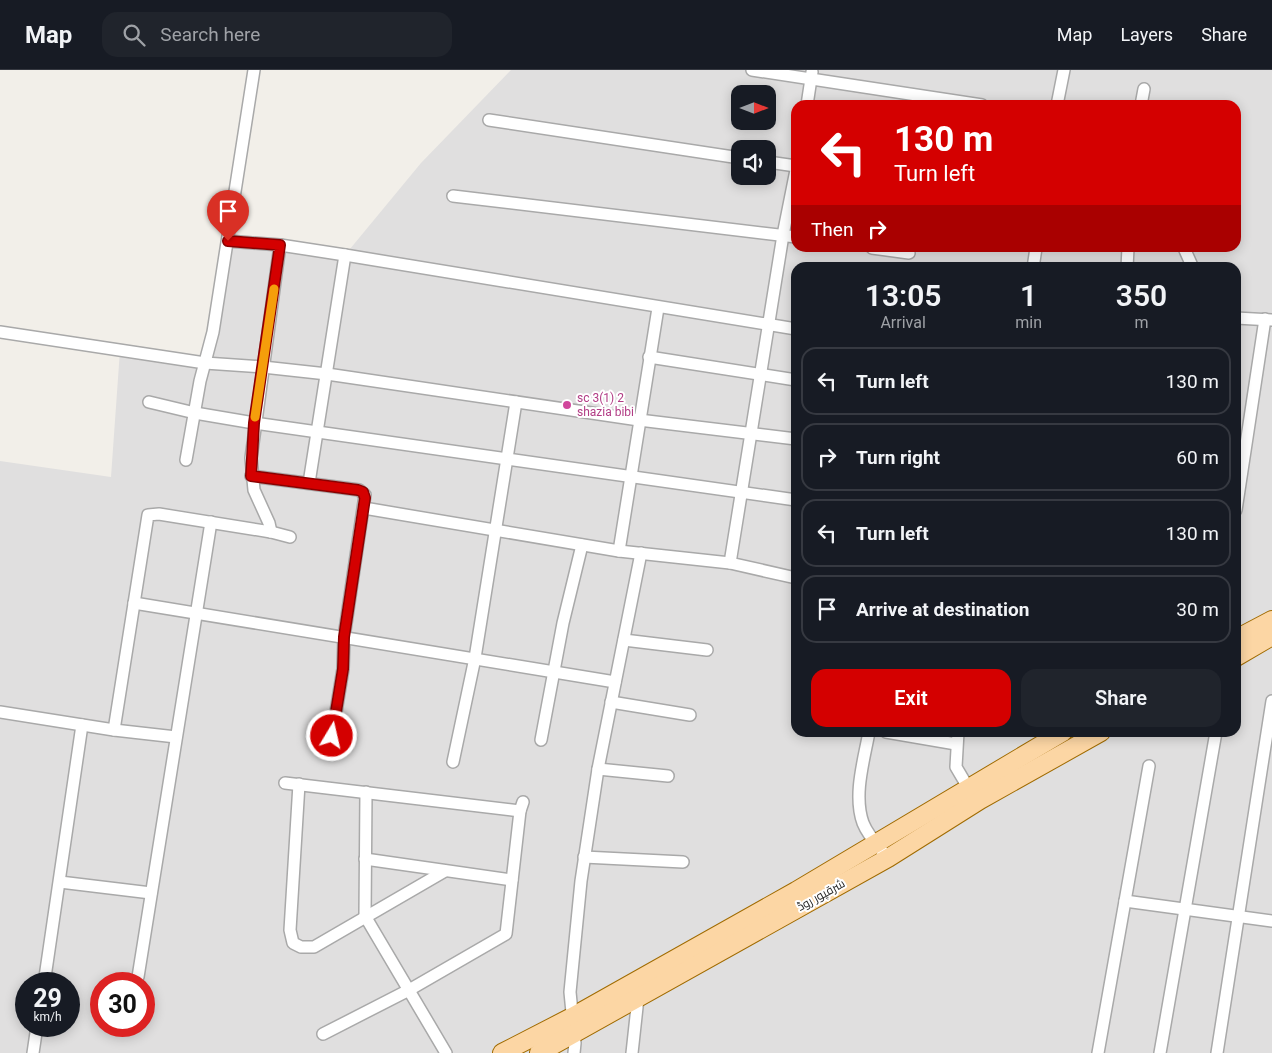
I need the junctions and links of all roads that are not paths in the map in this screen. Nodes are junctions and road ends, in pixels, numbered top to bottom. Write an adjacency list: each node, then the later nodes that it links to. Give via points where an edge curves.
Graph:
1 (254, 70): 18 (street)
2 (752, 70): 4 (street)
3 (1064, 70): 8 (street)
4 (812, 74): 6 (street); 7 (street)
5 (1144, 89): 9 (street)
6 (808, 100)
7 (955, 100)
8 (1058, 100)
9 (1142, 100)
10 (489, 120): 11 (street)
11 (731, 157)
12 (776, 164): 13 (street)
13 (791, 167)
14 (791, 194): 16 (street)
15 (453, 196): 16 (street)
16 (783, 235): 17 (street); 26 (street)
17 (791, 236)
18 (228, 241): 19 (street); 30 (street)
19 (280, 245): 22 (street); 31 (street)
20 (902, 252): 21 (street)
21 (909, 253)
22 (345, 255): 23 (street); 32 (street)
23 (658, 308): 26 (street); 29 (street)
24 (1241, 318): 25 (street)
25 (1269, 320): 43 (street)
26 (769, 325): 27 (street); 33 (street)
27 (791, 328)
28 (0, 332): 30 (street)
29 (650, 357): 33 (street); 38 (street)
30 (205, 364): 31 (street); 37 (street)
31 (263, 367): 32 (street); 39 (street)
32 (327, 374): 36 (street); 40 (street)
33 (761, 374): 34 (street); 41 (street)
34 (791, 379)
35 (149, 402): 37 (street)
36 (516, 402): 38 (street); 44 (street)
37 (195, 413): 39 (street); 45 (street)
38 (639, 420): 41 (street); 47 (street)
39 (254, 423): 40 (street); 46 (street)
40 (318, 432): 44 (street); 48 (street)
41 (751, 433): 42 (street); 49 (street)
42 (791, 439)
43 (1241, 453)
44 (506, 458): 47 (street); 53 (street)
45 (186, 460)
46 (251, 476): 48 (street); 54 (street)
47 (631, 476): 49 (street); 57 (street)
48 (309, 482): 51 (street, via 361,491 365,498)
49 (742, 491): 50 (street); 59 (street)
50 (791, 499)
51 (364, 508): 53 (street); 66 (street)
52 (211, 522): 54 (street); 61 (street, via 148,515); 62 (street)
53 (495, 531): 56 (street); 70 (street)
54 (271, 532): 55 (street)
55 (290, 537)
56 (582, 545): 57 (street); 71 (street)
57 (619, 551): 58 (street)
58 (641, 553): 59 (street); 67 (street)
59 (730, 563): 60 (street)
60 (791, 577)
61 (134, 603): 62 (street); 78 (street)
62 (197, 612): 66 (street); 80 (street)
63 (1272, 620): 64 (main road)
64 (1241, 636)
65 (1272, 636): 69 (main road)
66 (344, 637): 70 (street); 79 (street, via 343,669)
67 (624, 640): 68 (street); 72 (street)
68 (707, 650)
69 (1241, 653)
70 (475, 658): 71 (street); 87 (street)
71 (555, 671): 72 (street); 86 (street)
72 (615, 682): 74 (street)
73 (1272, 701): 88 (street)
74 (611, 702): 76 (street); 90 (street)
75 (0, 712): 77 (street)
76 (690, 715)
77 (82, 725): 78 (street); 103 (street)
78 (114, 730): 80 (street)
79 (332, 736)
80 (176, 737): 104 (street)
81 (868, 737): 96 (street, via 860,786 860,812)
82 (1055, 737): 94 (main road, شرقپور روڈ)
83 (1092, 737): 98 (main road, شرقپور روڈ, via 980,800)
84 (1215, 737): 106 (street)
85 (957, 738): 94 (street, via 956,767)
86 (541, 740)
87 (452, 762)
88 (1267, 765): 108 (street)
89 (1149, 766): 105 (street)
90 (598, 769): 91 (street); 97 (street)
91 (668, 776)
92 (285, 783): 93 (street)
93 (299, 784): 95 (street); 107 (street, via 290,930 293,943 314,947)
94 (969, 789): 96 (main road, شرقپور روڈ)
95 (366, 792): 99 (street); 102 (street, via 522,806)
96 (876, 844): 98 (street); 114 (main road, شرقپور روڈ)
97 (584, 857): 100 (street); 114 (street, via 572,952 570,992)
98 (888, 858): 113 (main road, شرقپور روڈ)
99 (365, 859): 101 (street); 107 (street)
100 (683, 862)
101 (445, 871): 102 (street); 107 (street)
102 (512, 880): 112 (street, via 506,934)
103 (60, 882): 104 (street); 110 (street)
104 (151, 893): 111 (street)
105 (1125, 901): 106 (street); 123 (street)
106 (1184, 909): 108 (street); 124 (street)
107 (365, 916): 112 (street)
108 (1238, 916): 109 (street); 125 (street)
109 (1272, 922)
110 (46, 972)
111 (139, 972)
112 (408, 990): 115 (street); 118 (street)
113 (638, 998): 114 (main road, شرقپور روڈ); 122 (street)
114 (573, 1025): 119 (main road, شرقپور روڈ); 120 (main road, شرقپور روڈ); 121 (street)
115 (323, 1034)
116 (35, 1037): 117 (street)
117 (33, 1053)
118 (446, 1053)
119 (502, 1053)
120 (539, 1053)
121 (574, 1053)
122 (632, 1053)
123 (1098, 1053)
124 (1160, 1053)
125 (1217, 1053)

